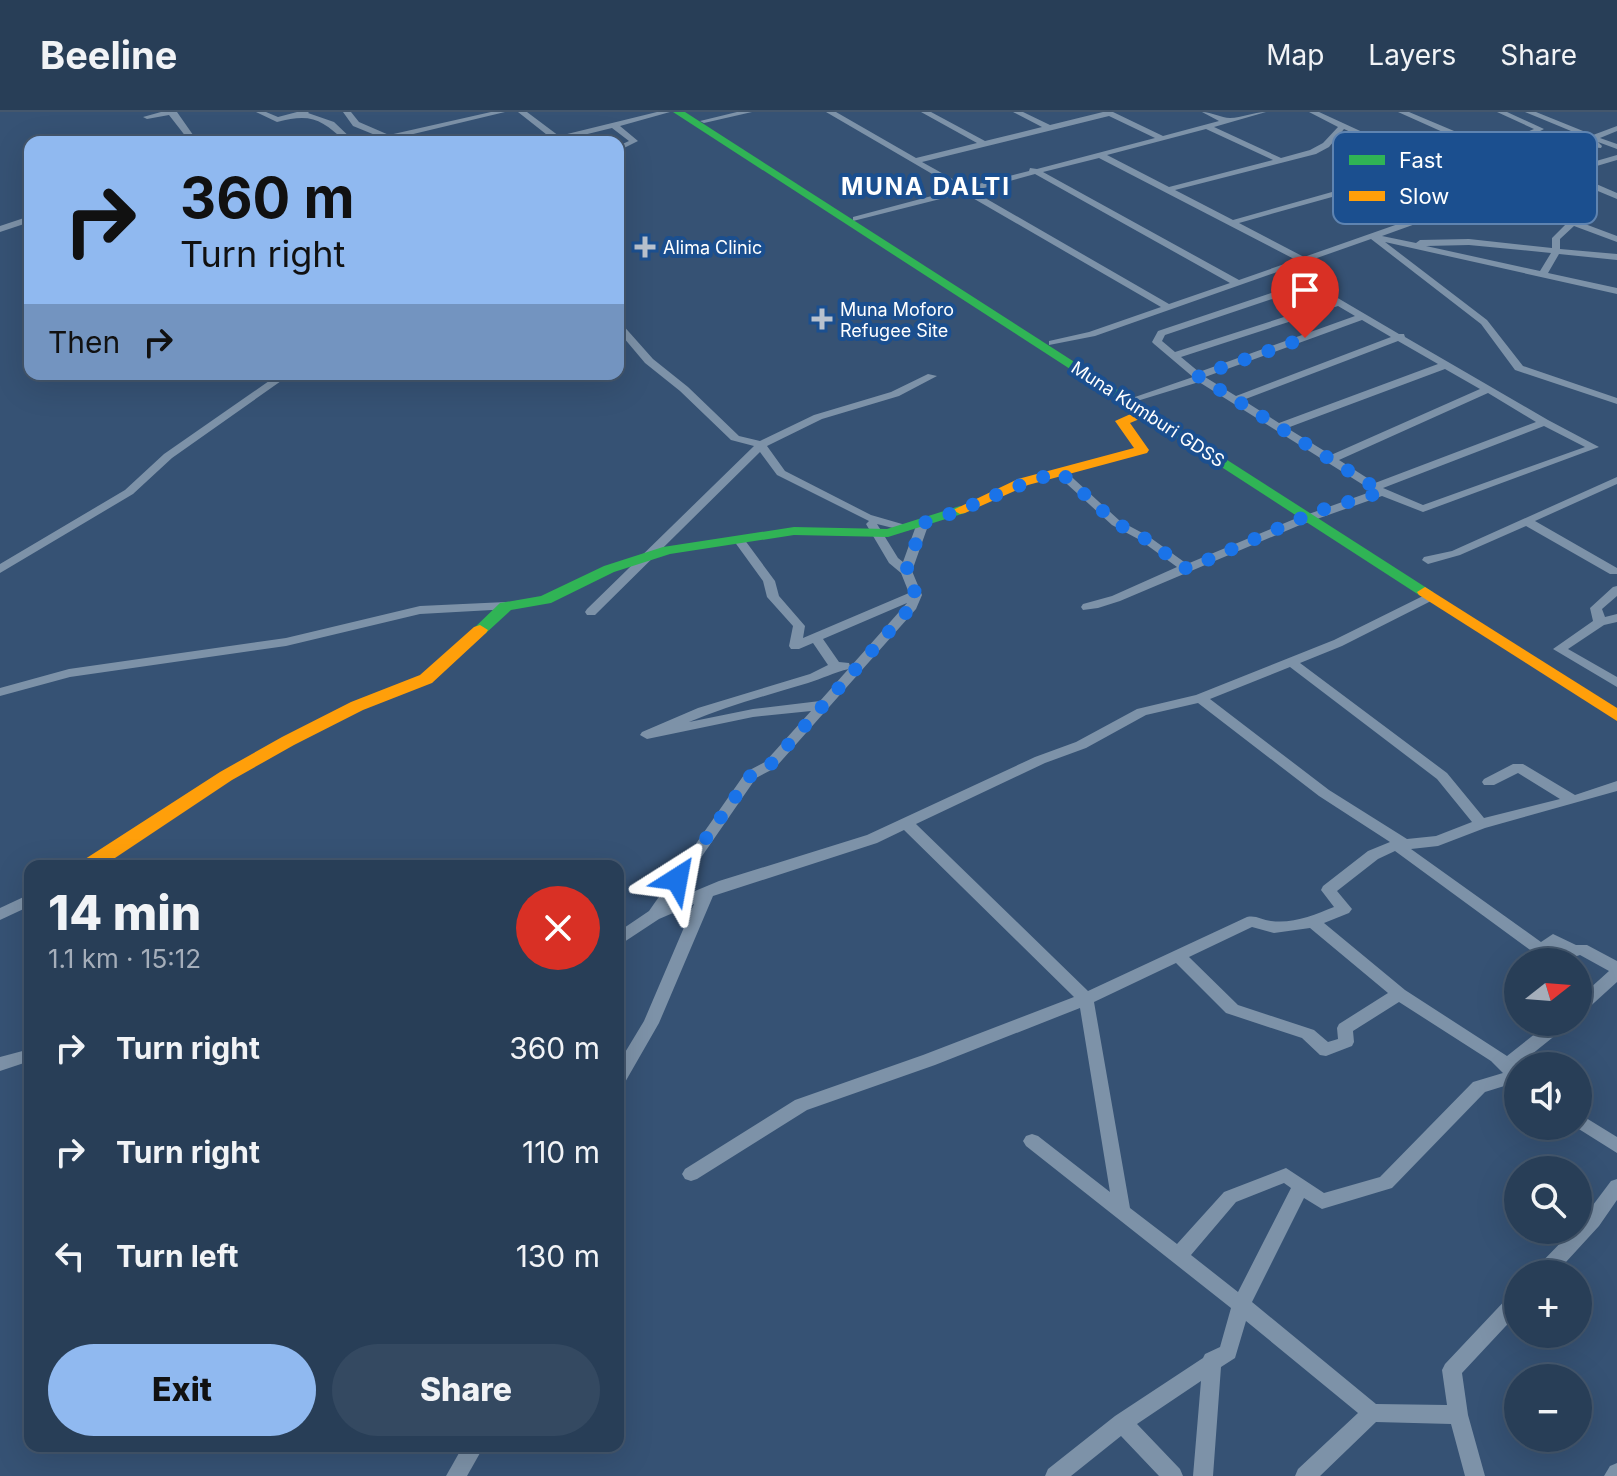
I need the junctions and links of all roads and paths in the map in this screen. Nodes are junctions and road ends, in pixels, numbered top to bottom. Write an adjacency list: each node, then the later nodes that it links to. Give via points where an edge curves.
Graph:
1 (172, 112): 20 (street); 33 (street)
2 (260, 112): 19 (street, via 277,120)
3 (347, 112): 35 (street, via 356,124)
4 (501, 112): 36 (street)
5 (522, 112): 37 (street)
6 (666, 112): 23 (street)
7 (678, 112): 86 (main road, Muna Kumburi GDSS)
8 (748, 112): 21 (street)
9 (830, 112): 49 (street)
10 (925, 112): 43 (street)
11 (1017, 112): 26 (street)
12 (1108, 112): 26 (street); 40 (street)
13 (1206, 112): 22 (street)
14 (1262, 112): 22 (street)
15 (1313, 112): 25 (street)
16 (1402, 112): 30 (street)
17 (1501, 112): 31 (street, via 1540,129)
18 (1529, 112): 32 (street)
19 (304, 113): 34 (street)
20 (147, 117)
21 (697, 117): 57 (main road, Muna Kumburi GDSS)
22 (1226, 121): 24 (street)
23 (615, 126): 38 (street); 44 (street, via 634,141)
24 (1206, 126): 40 (street); 48 (street)
25 (1342, 127): 28 (street); 29 (street)
26 (1049, 128): 43 (street)
27 (1617, 128): 41 (street)
28 (1338, 132)
29 (1353, 132)
30 (1449, 132)
31 (1535, 132)
32 (1572, 132)
33 (190, 136)
34 (344, 136)
35 (384, 136)
36 (398, 136)
37 (554, 136)
38 (575, 136)
39 (1333, 137): 48 (street, via 1326,145)
40 (1161, 138): 46 (street)
41 (1597, 140)
42 (1597, 143): 45 (street)
43 (984, 144): 49 (street)
44 (624, 146)
45 (1617, 149)
46 (1098, 154): 51 (street); 54 (street)
47 (1617, 157): 50 (street)
48 (1279, 160): 54 (street)
49 (914, 161): 52 (street)
50 (1597, 163)
51 (1033, 170): 52 (street); 70 (street)
52 (962, 188): 57 (street); 73 (street)
53 (1597, 188): 56 (street)
54 (1167, 190): 59 (street)
55 (1333, 194): 59 (street)
56 (1617, 196)
57 (856, 219): 77 (main road, Muna Kumburi GDSS)
58 (24, 221): 63 (street)
59 (1231, 223): 68 (street)
60 (1406, 224): 64 (street)
61 (1571, 224): 66 (street, via 1556,238)
62 (1578, 224): 65 (street)
63 (0, 229)
64 (1372, 236): 66 (street); 68 (street); 69 (street, via 1491,270); 85 (street, via 1484,322 1519,368)
65 (1617, 239)
66 (1556, 252): 67 (street); 69 (street)
67 (1617, 257)
68 (1304, 260): 70 (street)
69 (1546, 274): 71 (street)
70 (1238, 283): 73 (street)
71 (1617, 291)
72 (1339, 302): 74 (street); 78 (street); 78 (street, via 1316,289 1295,288 1161,333 1157,342)
73 (1168, 307): 77 (street)
74 (1364, 316): 76 (street); 81 (street)
75 (624, 332): 89 (street, via 735,438)
76 (1401, 336): 79 (street); 84 (street)
77 (1052, 343): 86 (main road, Muna Kumburi GDSS)
78 (1173, 356): 81 (street)
79 (1448, 364): 83 (street); 88 (street)
80 (932, 376): 89 (street, via 895,394 818,417)
81 (1199, 377): 84 (street); 86 (street)
82 (277, 380): 104 (street, via 168,456 129,492)
83 (1489, 389): 87 (street); 90 (street)
84 (1235, 400): 88 (street)
85 (1617, 401)
86 (1141, 405): 91 (main road, via 1122,421 1142,450); 96 (main road, Muna Kumburi GDSS)
87 (1544, 422): 94 (street); 94 (street, via 1594,447 1423,509)
88 (1279, 427): 90 (street)
89 (761, 445): 97 (street, via 781,473); 102 (street)
90 (1330, 460): 94 (street)
91 (1060, 472): 99 (main road); 105 (street, via 1116,523)
92 (1617, 480): 93 (street)
93 (1600, 488): 95 (street); 98 (street)
94 (1379, 490): 96 (street)
95 (1617, 496)
96 (1311, 514): 105 (street); 109 (main road, Muna Kumburi GDSS); 122 (main road, Muna Kumburi GDSS)
97 (867, 517): 99 (street); 100 (street)
98 (1526, 521): 103 (street); 107 (street)
99 (914, 525): 100 (main road); 106 (street)
100 (877, 534): 101 (main road, via 794,531); 106 (street)
101 (740, 541): 102 (main road); 115 (street, via 769,581 773,597 799,626 795,646)
102 (651, 556): 110 (main road, via 609,569 545,600); 112 (street)
103 (1428, 560)
104 (0, 569)
105 (1187, 569): 111 (street, via 1143,585 1117,602)
106 (906, 571): 108 (street)
107 (1614, 580): 114 (street, via 1596,608)
108 (916, 595): 115 (street); 117 (street)
109 (1431, 596): 116 (street); 124 (main road, Muna Kumburi GDSS)
110 (506, 606): 120 (street, via 420,610 286,642 69,673); 131 (main road, via 426,679 288,741)
111 (1087, 607)
112 (591, 612)
113 (1617, 618): 114 (street)
114 (1600, 622): 119 (street, via 1559,649)
115 (816, 637): 118 (street)
116 (1290, 661): 121 (street); 129 (street, via 1442,776)
117 (861, 664): 118 (street); 123 (street)
118 (835, 666): 123 (street, via 647,735)
119 (1617, 683)
120 (0, 692)
121 (1200, 698): 128 (street, via 1142,712); 130 (street)
122 (1613, 698)
123 (824, 705): 135 (street, via 770,765 751,775)
124 (1617, 716)
125 (1489, 782): 127 (street, via 1518,767)
126 (1617, 786): 127 (street)
127 (1573, 800): 129 (street)
128 (907, 824): 132 (street); 146 (street)
129 (1481, 824): 130 (street, via 1438,841)
130 (1400, 845): 136 (street, via 1373,855 1328,890 1344,909); 138 (street)
131 (98, 860)
132 (706, 894): 135 (street); 152 (street, via 651,1023)
133 (24, 902): 134 (street)
134 (0, 915)
135 (654, 915): 137 (street)
136 (1313, 922): 141 (street, via 1264,928 1252,921); 145 (street)
137 (624, 936)
138 (1535, 948)
139 (1550, 948): 140 (street, via 1553,940)
140 (1568, 948)
141 (1177, 955): 145 (street, via 1232,1009 1308,1034 1326,1050 1346,1042 1345,1028); 146 (street)
142 (1592, 955): 143 (street)
143 (1617, 971): 144 (street)
144 (1592, 991)
145 (1399, 994): 151 (street)
146 (1086, 999): 157 (street, via 801,1105); 160 (street)
147 (1548, 1036): 148 (street)
148 (1533, 1052)
149 (24, 1057): 150 (street)
150 (0, 1064)
151 (1504, 1066)
152 (624, 1069)
153 (1504, 1077): 158 (street, via 1479,1087 1386,1183 1322,1201)
154 (1592, 1129): 156 (street)
155 (1032, 1141): 160 (street)
156 (1617, 1146)
157 (691, 1174)
158 (1301, 1185): 161 (street, via 1286,1175 1230,1197); 163 (street)
159 (1617, 1186): 162 (street)
160 (1122, 1212): 161 (street)
161 (1178, 1256): 163 (street)
162 (1556, 1260)
163 (1241, 1305): 165 (street, via 1228,1352); 166 (street)
164 (1504, 1315): 167 (street, via 1452,1370)
165 (1212, 1360): 168 (street); 173 (street)
166 (1372, 1413): 167 (street); 174 (street)
167 (1458, 1415): 175 (street)
168 (1122, 1423): 171 (street); 172 (street)
169 (470, 1452): 170 (street)
170 (456, 1476)
171 (1055, 1476)
172 (1173, 1476)
173 (1203, 1476)
174 (1305, 1476)
175 (1475, 1476)

